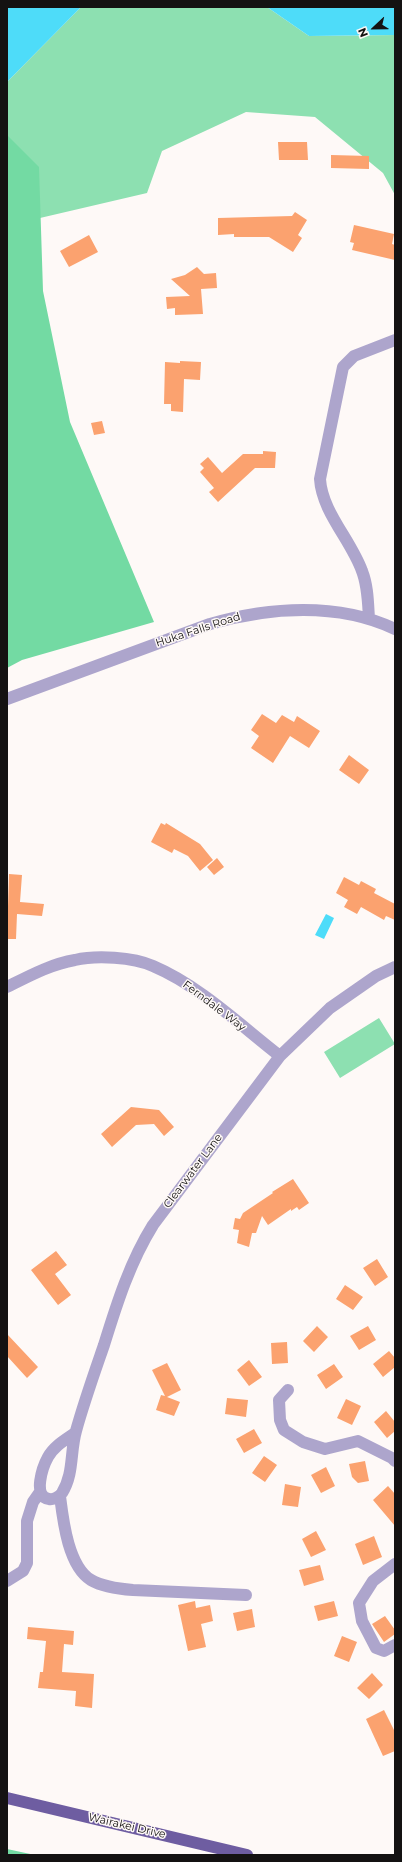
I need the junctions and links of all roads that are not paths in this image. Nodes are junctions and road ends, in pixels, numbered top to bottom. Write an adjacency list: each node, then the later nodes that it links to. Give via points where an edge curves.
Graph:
1 (395, 340): 2 (street, via 354,356 343,367 320,479 325,501 362,570)
2 (369, 619): 3 (street, Huka Falls Road); 4 (street, Huka Falls Road, via 338,613 285,610 238,616)
3 (395, 629)
4 (7, 699)
5 (395, 967): 7 (street, Clearwater Lane, via 376,976 330,1008)
6 (7, 987): 7 (street, Ferndale Way, via 39,971 75,960 108,958 152,966 188,985)
7 (280, 1056): 9 (street, Clearwater Lane, via 138,1248)
8 (288, 1390): 10 (street, via 279,1400 280,1420 284,1430 303,1442 325,1448 358,1441)
9 (75, 1433): 11 (street, via 60,1443 48,1456 40,1480); 12 (street, Clearwater Lane, via 70,1474)
10 (395, 1461)
11 (40, 1492): 12 (street, via 49,1499); 14 (street, via 33,1502 27,1521 27,1563 23,1571)
12 (60, 1496): 15 (street, via 75,1562 83,1574 92,1580 119,1589)
13 (395, 1564): 16 (street, via 373,1580 359,1603 362,1621 376,1648 384,1651)
14 (7, 1580)
15 (246, 1595)
16 (395, 1645)
17 (7, 1798): 18 (main road, Wairakei Drive)
18 (247, 1855)

